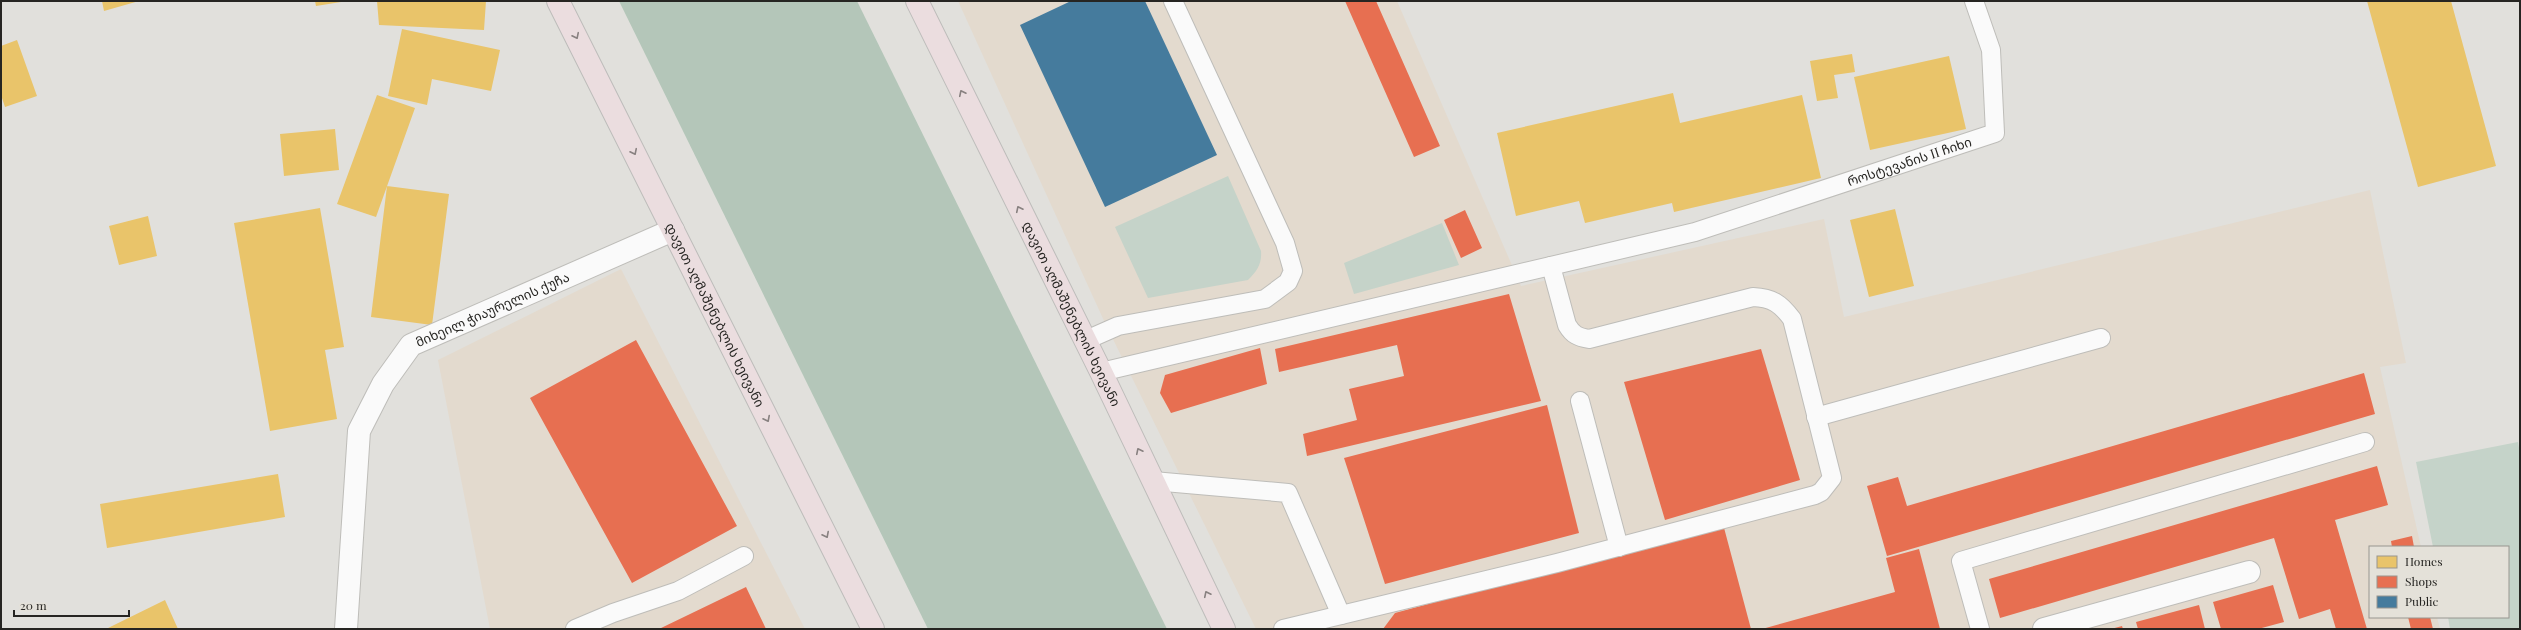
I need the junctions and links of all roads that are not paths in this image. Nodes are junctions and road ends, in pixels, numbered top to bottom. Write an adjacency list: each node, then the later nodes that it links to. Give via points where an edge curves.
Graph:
1 (558, 1): 5 (highway, დავით აღმაშენებლის ხეივანი, one-way to 5)
2 (917, 1): 8 (highway, დავით აღმაშენებლის ხეივანი, one-way to 2)
3 (1173, 1): 8 (lane, via 1282,236 1293,271 1288,282 1265,299 1118,326)
4 (1974, 1): 6 (lane, როსტევანის II ჩიხი, via 1991,50 1995,133 1695,232)
5 (672, 230): 18 (street, მიხეილ ჭიაურელის ქუჩა, via 411,345 383,384 359,431); 20 (highway, დავით აღმაშენებლის ხეივანი, one-way to 20)
6 (1551, 266): 9 (lane); 11 (lane, via 1567,325 1571,332 1589,339 1752,297 1770,298 1782,306 1792,319)
7 (2101, 338): 11 (lane)
8 (1084, 341): 9 (highway, დავით აღმაშენებლის ხეივანი)
9 (1101, 372): 13 (highway, დავით აღმაშენებლის ხეივანი, one-way to 9)
10 (1580, 401): 14 (lane)
11 (1816, 417): 14 (lane, via 1832,478 1821,492)
12 (2365, 442): 23 (lane, via 1961,561)
13 (1153, 481): 17 (lane, via 1288,493); 21 (highway, დავით აღმაშენებლის ხეივანი, one-way to 13)
14 (1619, 547): 17 (lane)
15 (744, 556): 19 (lane, via 678,591)
16 (2249, 572): 24 (street)
17 (1341, 615): 22 (lane)
18 (346, 629)
19 (575, 629)
20 (873, 629)
21 (1224, 629)
22 (1283, 629)
23 (1980, 629)
24 (2044, 629)

